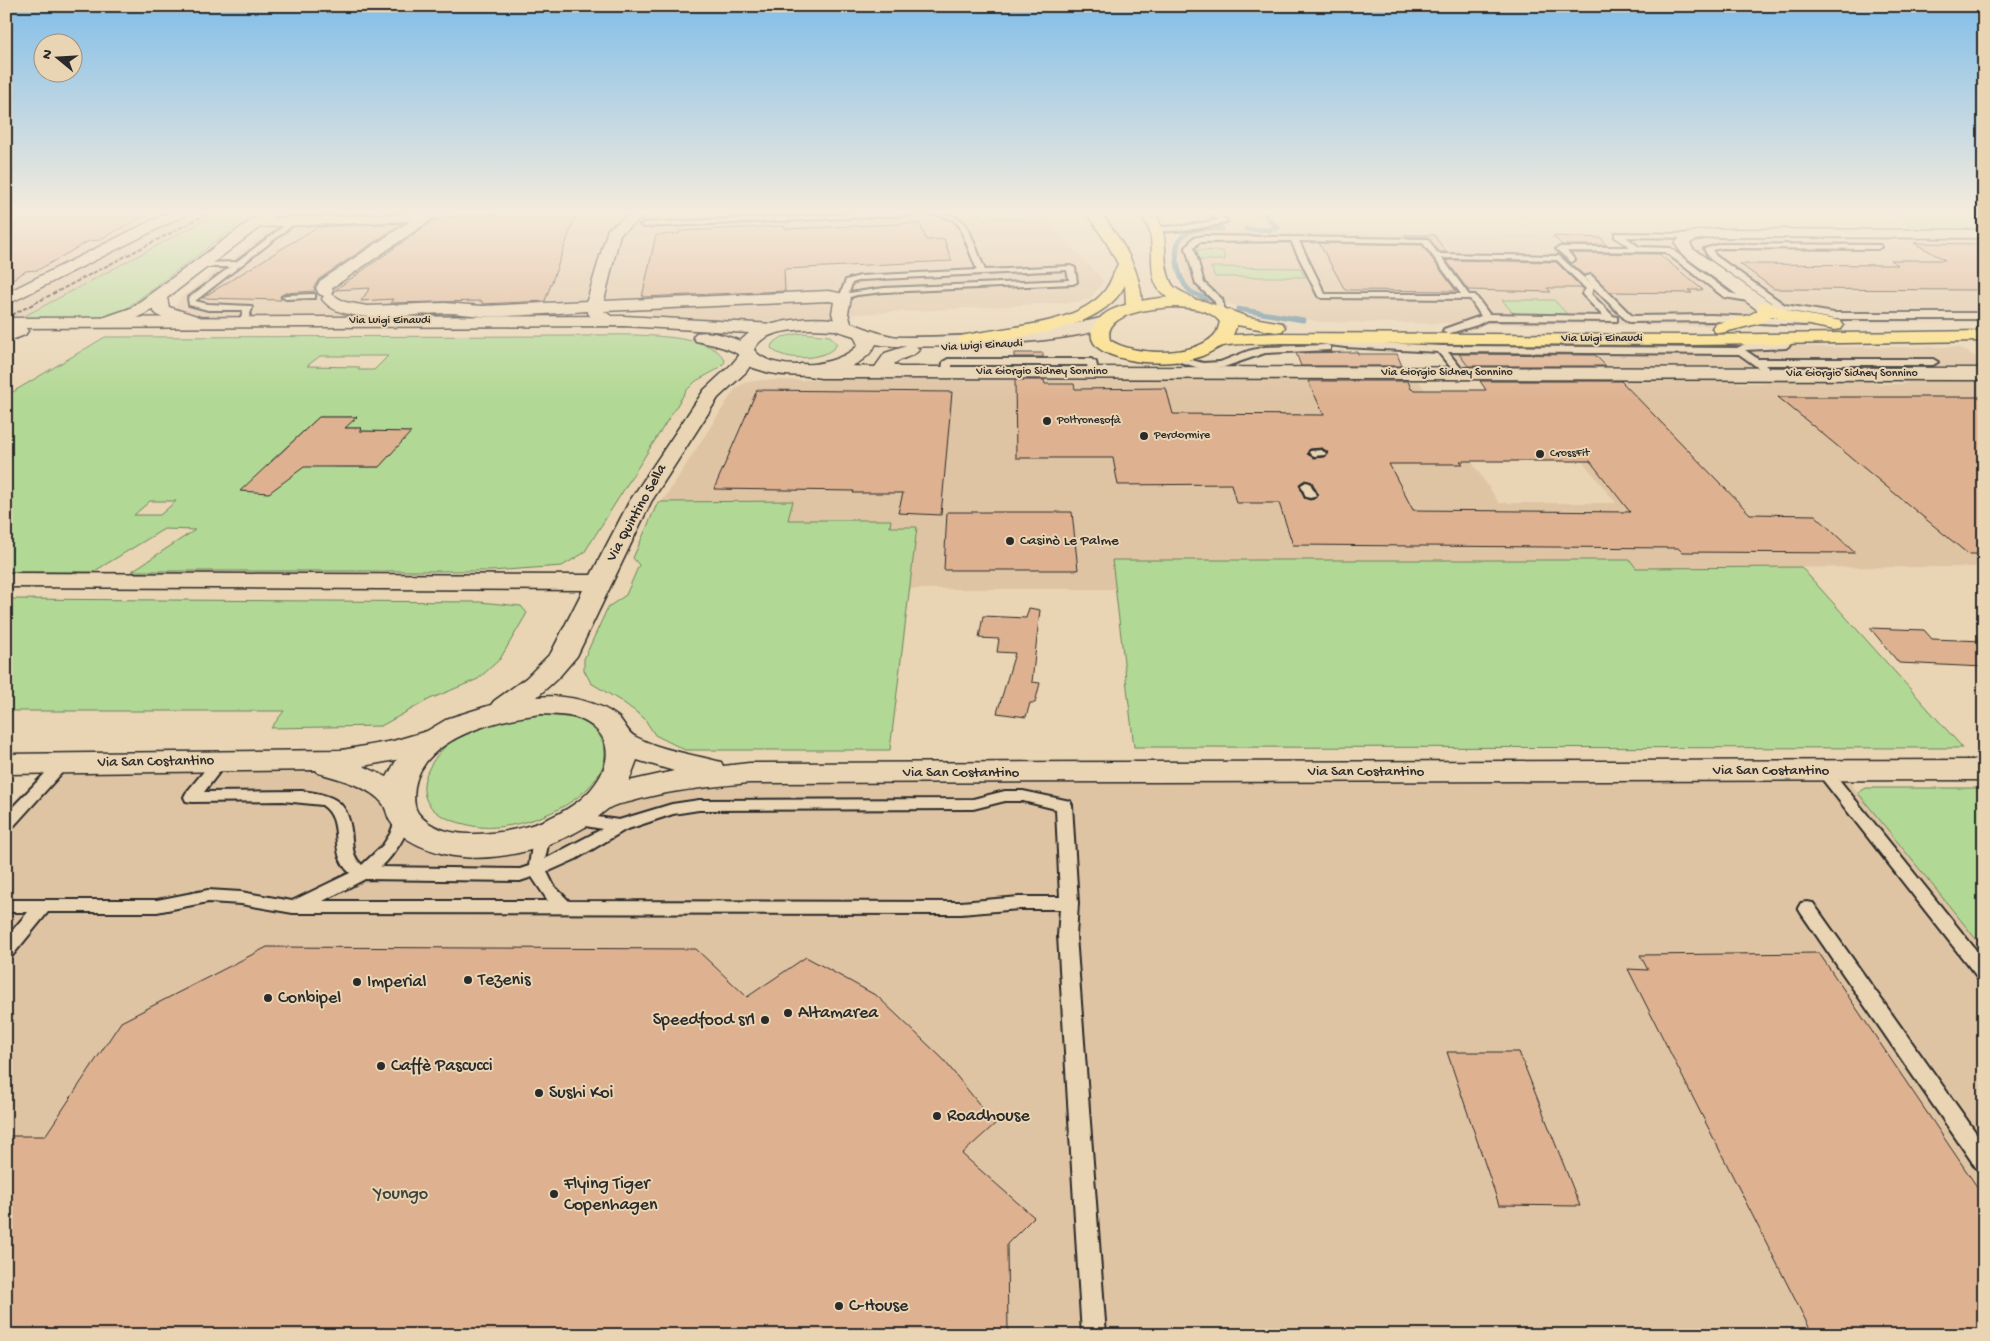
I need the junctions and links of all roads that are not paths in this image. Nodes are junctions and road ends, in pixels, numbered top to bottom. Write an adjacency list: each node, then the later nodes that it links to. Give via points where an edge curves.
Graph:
1 (42, 275): 20 (street)
2 (56, 275): 25 (street)
3 (188, 275): 22 (street)
4 (224, 275): 38 (lane, via 191,300 192,303 248,308)
5 (340, 275): 21 (street, via 326,284)
6 (602, 275): 28 (street)
7 (930, 275): 26 (lane, via 860,278 849,282)
8 (1072, 275): 26 (lane, via 1074,282 884,290 856,293)
9 (1121, 275): 55 (main road, via 1107,300 1094,309 1054,323)
10 (1129, 275): 29 (main road, via 1134,286)
11 (1161, 275): 27 (main road, via 1172,294)
12 (1197, 275): 32 (lane, via 1200,284 1219,301)
13 (1311, 275): 24 (lane, via 1322,296)
14 (1453, 275): 24 (lane)
15 (1576, 275): 35 (lane, via 1591,289 1586,294)
16 (1586, 275): 36 (lane)
17 (1700, 275): 31 (lane, via 1727,295)
18 (1718, 275): 31 (street)
19 (1731, 275): 31 (lane)
20 (6, 293)
21 (322, 296): 23 (lane); 30 (street, via 339,306 359,310)
22 (159, 297): 40 (street, via 136,312); 41 (street, via 161,310 166,314)
23 (286, 297)
24 (1469, 297): 34 (lane)
25 (6, 300)
26 (842, 300): 28 (street, via 813,296); 43 (street); 45 (street)
27 (1188, 302): 29 (main road, Via Luigi Einaudi); 32 (main road, Via Luigi Einaudi)
28 (594, 306): 30 (street, via 482,311); 39 (street, via 600,317)
29 (1134, 307): 42 (main road, Via Luigi Einaudi)
30 (454, 309): 37 (street)
31 (1766, 310): 33 (lane, via 1834,316); 44 (lane); 44 (main road, via 1734,325); 47 (main road)
32 (1223, 314): 50 (main road, Via Luigi Einaudi, via 1245,322 1298,329); 56 (main road, via 1229,328)
33 (1984, 316)
34 (1486, 317): 35 (lane); 50 (lane)
35 (1612, 319): 36 (lane)
36 (1630, 319): 44 (lane)
37 (431, 320): 38 (street, Via Luigi Einaudi); 39 (street, Via Luigi Einaudi)
38 (244, 321): 41 (street, Via Luigi Einaudi)
39 (624, 321): 46 (street, Via Luigi Einaudi)
40 (108, 322): 41 (street, Via Luigi Einaudi); 48 (street, Via Luigi Einaudi)
41 (194, 322)
42 (1105, 322): 55 (street, Via Luigi Einaudi, via 1077,331); 57 (main road, via 1099,335)
43 (804, 324): 45 (street, Via Luigi Einaudi); 46 (street, Via Luigi Einaudi)
44 (1709, 325): 47 (main road, Via Luigi Einaudi); 50 (main road, Via Luigi Einaudi)
45 (843, 327): 51 (street, Via Luigi Einaudi)
46 (774, 328): 61 (street, Via Luigi Einaudi, via 753,338 746,346)
47 (1858, 329): 49 (main road, Via Luigi Einaudi)
48 (9, 330): 61 (street, Via Luigi Einaudi, via 622,330 680,333 725,342)
49 (1984, 330)
50 (1447, 331)
51 (861, 334): 55 (street, Via Luigi Einaudi, via 894,342); 62 (street, via 867,345)
52 (1984, 336): 53 (main road, Via Luigi Einaudi)
53 (1796, 337): 54 (main road, Via Luigi Einaudi, via 1690,340); 60 (lane, via 1786,345 1745,346)
54 (1302, 338): 56 (main road, Via Luigi Einaudi); 58 (lane, via 1334,344)
55 (967, 340)
56 (1220, 341): 63 (main road, Via Luigi Einaudi, via 1198,351)
57 (1106, 346): 59 (street, Via Luigi Einaudi, via 1058,343); 63 (main road, Via Luigi Einaudi, via 1140,357)
58 (1441, 349): 60 (lane); 63 (lane, via 1281,348 1251,353 1221,365 1203,366); 69 (lane)
59 (910, 350): 62 (street, Via Luigi Einaudi); 68 (street, Via Giorgio Sidney Sonnino, via 892,356 884,366 894,371)
60 (1741, 351): 64 (lane)
61 (746, 353): 66 (street, Via Luigi Einaudi, via 758,363); 72 (street, Via Quintino Sella, via 739,368)
62 (858, 357): 67 (street, Via Luigi Einaudi, via 834,366)
63 (1168, 357)
64 (1754, 362): 65 (lane); 70 (lane)
65 (1933, 362)
66 (779, 369): 67 (street, Via Luigi Einaudi); 72 (street, Via Quintino Sella, via 753,371)
67 (801, 370): 68 (street, Via Giorgio Sidney Sonnino)
68 (910, 372): 69 (street, Via Giorgio Sidney Sonnino)
69 (1460, 373): 70 (street, Via Giorgio Sidney Sonnino)
70 (1771, 374): 71 (street, Via Giorgio Sidney Sonnino)
71 (1984, 374)
72 (725, 380): 74 (street, Via Quintino Sella, via 699,410 640,502)
73 (6, 580): 74 (street)
74 (600, 583): 75 (street, Via Quintino Sella)
75 (563, 656): 76 (street, Via Quintino Sella, via 561,679 566,693); 77 (street, Via Quintino Sella, via 546,676)
76 (580, 710): 77 (street, Via San Costantino, via 541,705); 79 (street, Via San Costantino, via 602,719)
77 (498, 711): 78 (street, Via San Costantino, via 456,727)
78 (438, 738): 80 (street, Via San Costantino, via 372,755); 87 (street, Via San Costantino, via 403,774 399,787)
79 (621, 742): 86 (street, Via San Costantino, via 655,757 691,766); 88 (street, Via San Costantino, via 622,765 618,776)
80 (305, 761): 81 (street, Via San Costantino); 87 (street, Via San Costantino, via 364,776 380,784)
81 (219, 762): 82 (street, Via San Costantino); 93 (lane, via 192,798 307,797 327,801 337,810 342,823 344,852 350,866)
82 (63, 763): 83 (street, Via San Costantino); 89 (lane)
83 (6, 764)
84 (1824, 770): 85 (street, Via San Costantino); 86 (street, Via San Costantino); 101 (lane)
85 (1984, 770)
86 (749, 773): 88 (street, Via San Costantino, via 641,788)
87 (401, 809): 91 (street, Via San Costantino, via 417,831 436,840 460,845 517,842); 93 (lane, via 401,832 394,845)
88 (587, 810): 90 (lane); 91 (street, Via San Costantino)
89 (6, 824)
90 (619, 826): 92 (lane); 94 (lane, via 672,809 699,805 972,804 1005,796 1023,796 1064,805)
91 (545, 833): 92 (lane, via 539,844)
92 (537, 870): 93 (lane, via 520,875); 98 (lane, via 547,892)
93 (362, 873): 97 (lane)
94 (1069, 903): 98 (lane, via 961,908); 103 (lane, via 1067,936)
95 (6, 906): 96 (lane)
96 (43, 906): 97 (lane, via 157,906 208,896); 100 (lane)
97 (293, 907): 98 (lane)
98 (564, 907)
99 (1807, 908): 102 (lane)
100 (6, 951)
101 (1984, 973)
102 (1984, 1162)
103 (1094, 1335)

